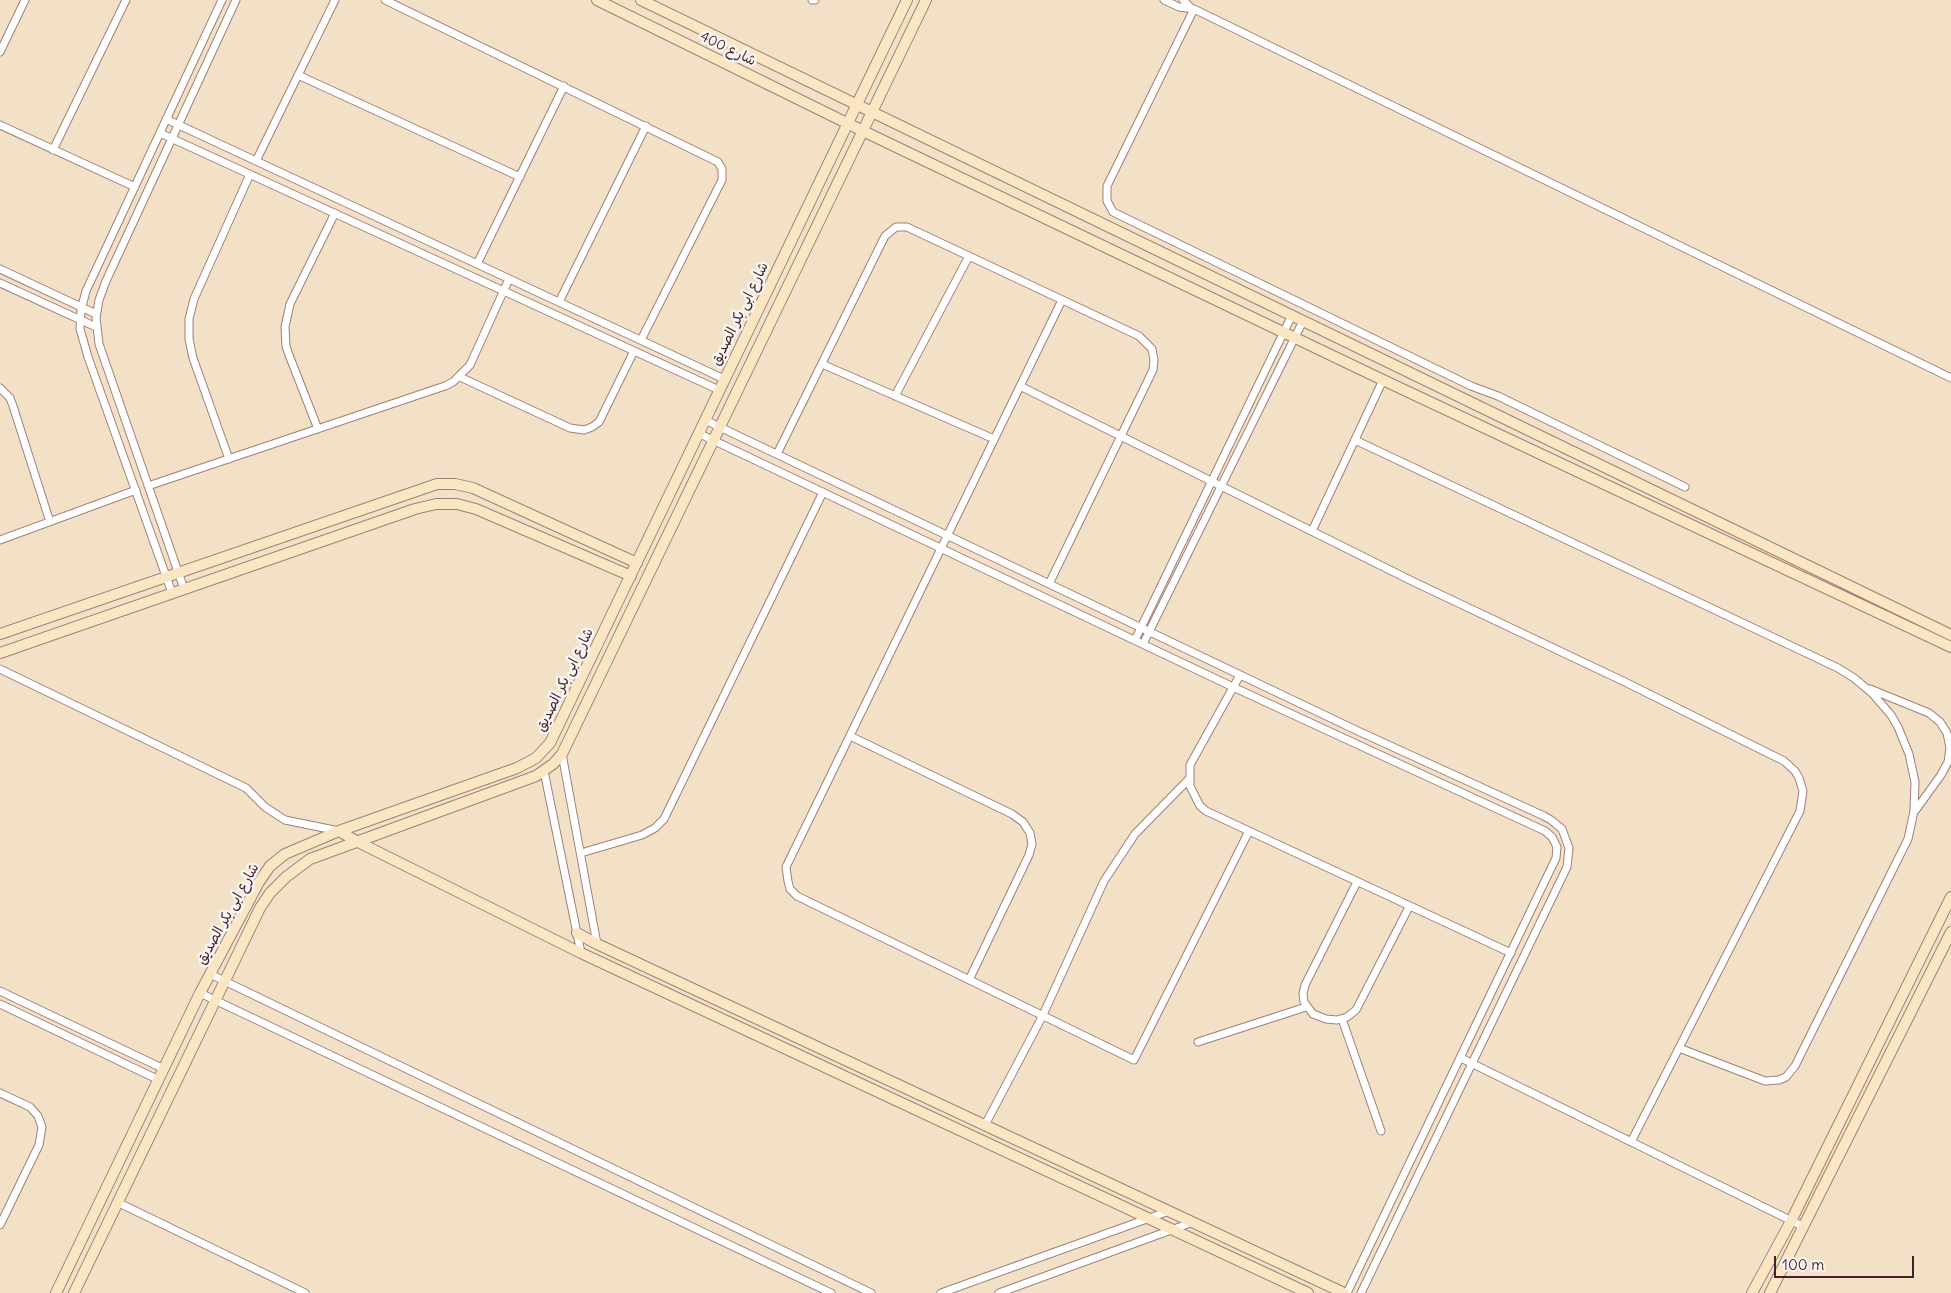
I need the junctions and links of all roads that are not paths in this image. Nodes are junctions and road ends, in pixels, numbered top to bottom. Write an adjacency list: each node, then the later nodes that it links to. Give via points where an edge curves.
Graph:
1 (25, 0): 14 (street)
2 (126, 0): 27 (street)
3 (222, 0): 19 (street)
4 (236, 0): 22 (street)
5 (335, 0): 15 (street)
6 (385, 0): 16 (street)
7 (597, 0): 20 (main road, شارع 400)
8 (641, 0): 17 (main road, شارع 400)
9 (907, 0): 17 (main road, شارع ابى بكر الصديق)
10 (926, 0): 18 (main road, شارع ابى بكر الصديق)
11 (1164, 0): 13 (street, via 1179,7)
12 (1183, 0): 13 (street)
13 (1192, 8): 52 (street); 72 (street, via 1107,186 1106,201 1113,212)
14 (0, 52)
15 (298, 75): 28 (street); 30 (street)
16 (564, 86): 23 (street); 30 (street)
17 (857, 104): 18 (main road, شارع 400); 20 (main road, شارع ابى بكر الصديق)
18 (872, 112): 24 (main road, شارع ابى بكر الصديق); 43 (main road, شارع 400)
19 (166, 119): 22 (street); 25 (street)
20 (848, 123): 24 (main road, شارع 400); 53 (main road, شارع ابى بكر الصديق)
21 (0, 125): 27 (street)
22 (178, 125): 26 (street); 28 (street)
23 (646, 126): 40 (street); 48 (street, via 714,159 723,176)
24 (863, 131): 47 (main road, شارع 400); 60 (main road, شارع ابى بكر الصديق)
25 (160, 133): 26 (street); 31 (street)
26 (172, 138): 29 (street); 42 (street, via 104,286)
27 (54, 150): 31 (street)
28 (256, 161): 34 (street)
29 (250, 174): 32 (street); 68 (street, via 194,299 189,319 189,339 194,358)
30 (520, 178): 34 (street)
31 (135, 188): 41 (street)
32 (335, 213): 38 (street); 61 (street, via 290,304 285,327 289,355)
33 (969, 256): 39 (street); 50 (street, via 907,227 892,229 885,236); 58 (street)
34 (478, 264): 36 (street)
35 (0, 269): 41 (street)
36 (509, 279): 38 (street); 40 (street)
37 (0, 283): 44 (street)
38 (504, 291): 49 (street); 51 (street, via 470,365)
39 (1062, 300): 55 (street); 63 (street, via 1139,336 1152,349 1153,370)
40 (559, 302): 48 (street)
41 (81, 307): 42 (street); 44 (street)
42 (96, 314): 46 (street)
43 (1292, 315): 45 (main road, شارع 400); 47 (street)
44 (80, 320): 46 (street); 73 (street, via 88,357)
45 (1302, 321): 47 (street); 90 (main road, شارع 400)
46 (96, 327): 70 (street)
47 (1289, 334): 54 (main road, شارع 400); 69 (street); 71 (street)
48 (641, 340): 53 (street)
49 (634, 351): 51 (street, via 599,422 584,430 570,428); 57 (street)
50 (822, 364): 58 (street); 67 (street)
51 (460, 377): 61 (street, via 445,386)
52 (1951, 378)
53 (724, 379): 57 (main road, شارع ابى بكر الصديق)
54 (1382, 380): 66 (street); 93 (main road, شارع 400)
55 (1020, 386): 63 (street); 64 (street)
56 (0, 388): 75 (street, via 13,406)
57 (719, 390): 59 (main road, شارع ابى بكر الصديق)
58 (895, 396): 64 (street)
59 (704, 420): 60 (street); 62 (main road, شارع ابى بكر الصديق)
60 (720, 427): 65 (main road, شارع ابى بكر الصديق); 67 (street)
61 (318, 429): 68 (street)
62 (698, 433): 65 (street); 80 (main road, شارع ابى بكر الصديق)
63 (1121, 436): 69 (street); 84 (street)
64 (994, 439): 77 (street)
65 (714, 440): 74 (street); 100 (main road, شارع ابى بكر الصديق)
66 (1355, 440): 76 (street); 98 (street, via 1838,668)
67 (777, 454): 77 (street)
68 (229, 459): 70 (street)
69 (1212, 481): 71 (street); 87 (street)
70 (148, 486): 81 (street)
71 (1220, 486): 76 (street); 88 (street)
72 (1685, 486)
73 (136, 490): 75 (street); 83 (street)
74 (823, 492): 79 (street); 107 (street, via 664,819 642,835)
75 (50, 522): 78 (street)
76 (1312, 531): 128 (street, via 1784,761 1795,772 1803,791 1800,811)
77 (947, 535): 79 (street); 84 (street)
78 (0, 540)
79 (941, 548): 91 (street); 99 (street)
80 (637, 563): 81 (main road, via 473,488 446,484 429,486); 82 (main road, شارع ابى بكر الصديق)
81 (178, 573): 83 (main road); 85 (street)
82 (631, 576): 85 (main road, via 476,509 447,503 415,509); 104 (main road, شارع ابى بكر الصديق, via 550,742 536,758 517,768)
83 (166, 577): 86 (street); 89 (main road)
84 (1049, 584): 87 (street)
85 (184, 589): 86 (main road)
86 (172, 593): 94 (main road)
87 (1140, 628): 88 (street); 91 (street)
88 (1149, 632): 92 (street); 96 (street)
89 (0, 634)
90 (1951, 635)
91 (1134, 640): 92 (street)
92 (1143, 644): 97 (street)
93 (1951, 647)
94 (0, 653)
95 (0, 669): 104 (street, via 246,788 265,807 285,820)
96 (1240, 675): 97 (street); 130 (street, via 1551,820 1566,836 1569,848 1567,867)
97 (1233, 687): 102 (street, via 1193,758); 115 (street, via 1549,834 1557,847 1556,858)
98 (1866, 688): 103 (street, via 1890,715 1904,740 1915,782); 103 (street, via 1929,713 1947,733 1948,762)
99 (850, 736): 118 (street, via 1012,814 1030,833 1029,855); 118 (street, via 786,868 790,889 797,896)
100 (562, 754): 101 (main road, شارع ابى بكر الصديق); 107 (street)
101 (544, 771): 106 (main road, شارع ابى بكر الصديق); 112 (street)
102 (1189, 779): 105 (street, via 1192,793 1206,810); 125 (street, via 1135,834 1114,863)
103 (1914, 811): 128 (street, via 1902,855 1791,1072 1779,1080 1765,1081)
104 (339, 831): 106 (main road); 117 (main road, شارع ابى بكر الصديق, via 285,854 270,866)
105 (1249, 831): 108 (street); 125 (street, via 1134,1060)
106 (358, 842): 114 (main road); 119 (main road, شارع ابى بكر الصديق, via 310,859 270,893)
107 (581, 853): 113 (street)
108 (1357, 882): 110 (street); 124 (street, via 1305,985 1303,998)
109 (1951, 897): 142 (main road)
110 (1409, 906): 115 (street); 126 (street, via 1359,1006)
111 (1951, 932): 145 (main road)
112 (577, 933): 113 (main road); 114 (street)
113 (597, 944): 116 (main road); 134 (main road)
114 (581, 953): 116 (main road)
115 (1511, 954): 129 (street)
116 (600, 962): 141 (main road)
117 (210, 974): 119 (street); 121 (main road, شارع ابى بكر الصديق)
118 (969, 980): 125 (street)
119 (224, 981): 122 (main road, شارع ابى بكر الصديق); 153 (street)
120 (0, 991): 131 (street)
121 (200, 993): 122 (street); 131 (main road, شارع ابى بكر الصديق)
122 (216, 1001): 139 (main road, شارع ابى بكر الصديق); 152 (street)
123 (0, 1004): 132 (street)
124 (1306, 1007): 126 (street, via 1326,1019); 127 (street)
125 (1042, 1017): 134 (street)
126 (1342, 1019): 135 (street)
127 (1198, 1042)
128 (1679, 1048): 136 (street)
129 (1461, 1058): 130 (street); 137 (street)
130 (1472, 1063): 136 (street); 138 (street)
131 (164, 1069): 132 (main road, شارع ابى بكر الصديق)
132 (159, 1080): 149 (main road, شارع ابى بكر الصديق)
133 (0, 1093): 144 (street, via 30,1107 38,1116 42,1136)
134 (985, 1125): 140 (main road)
135 (1380, 1131)
136 (1631, 1142): 142 (street)
137 (1397, 1188): 138 (street); 147 (street)
138 (1409, 1194): 148 (street)
139 (118, 1202): 150 (main road, شارع ابى بكر الصديق); 151 (street)
140 (1169, 1211): 141 (street); 143 (main road)
141 (1148, 1219): 146 (main road); 154 (street)
142 (1791, 1221): 145 (street); 159 (main road)
143 (1193, 1222): 146 (street); 157 (main road)
144 (0, 1225)
145 (1802, 1226): 160 (main road)
146 (1171, 1230): 155 (street); 156 (main road)
147 (1357, 1272): 148 (street); 157 (street)
148 (1368, 1277): 158 (street)
149 (56, 1293)
150 (74, 1293)
151 (305, 1293)
152 (831, 1293)
153 (871, 1293)
154 (941, 1293)
155 (999, 1293)
156 (1308, 1293)
157 (1346, 1293)
158 (1360, 1293)
159 (1752, 1293)
160 (1770, 1293)

